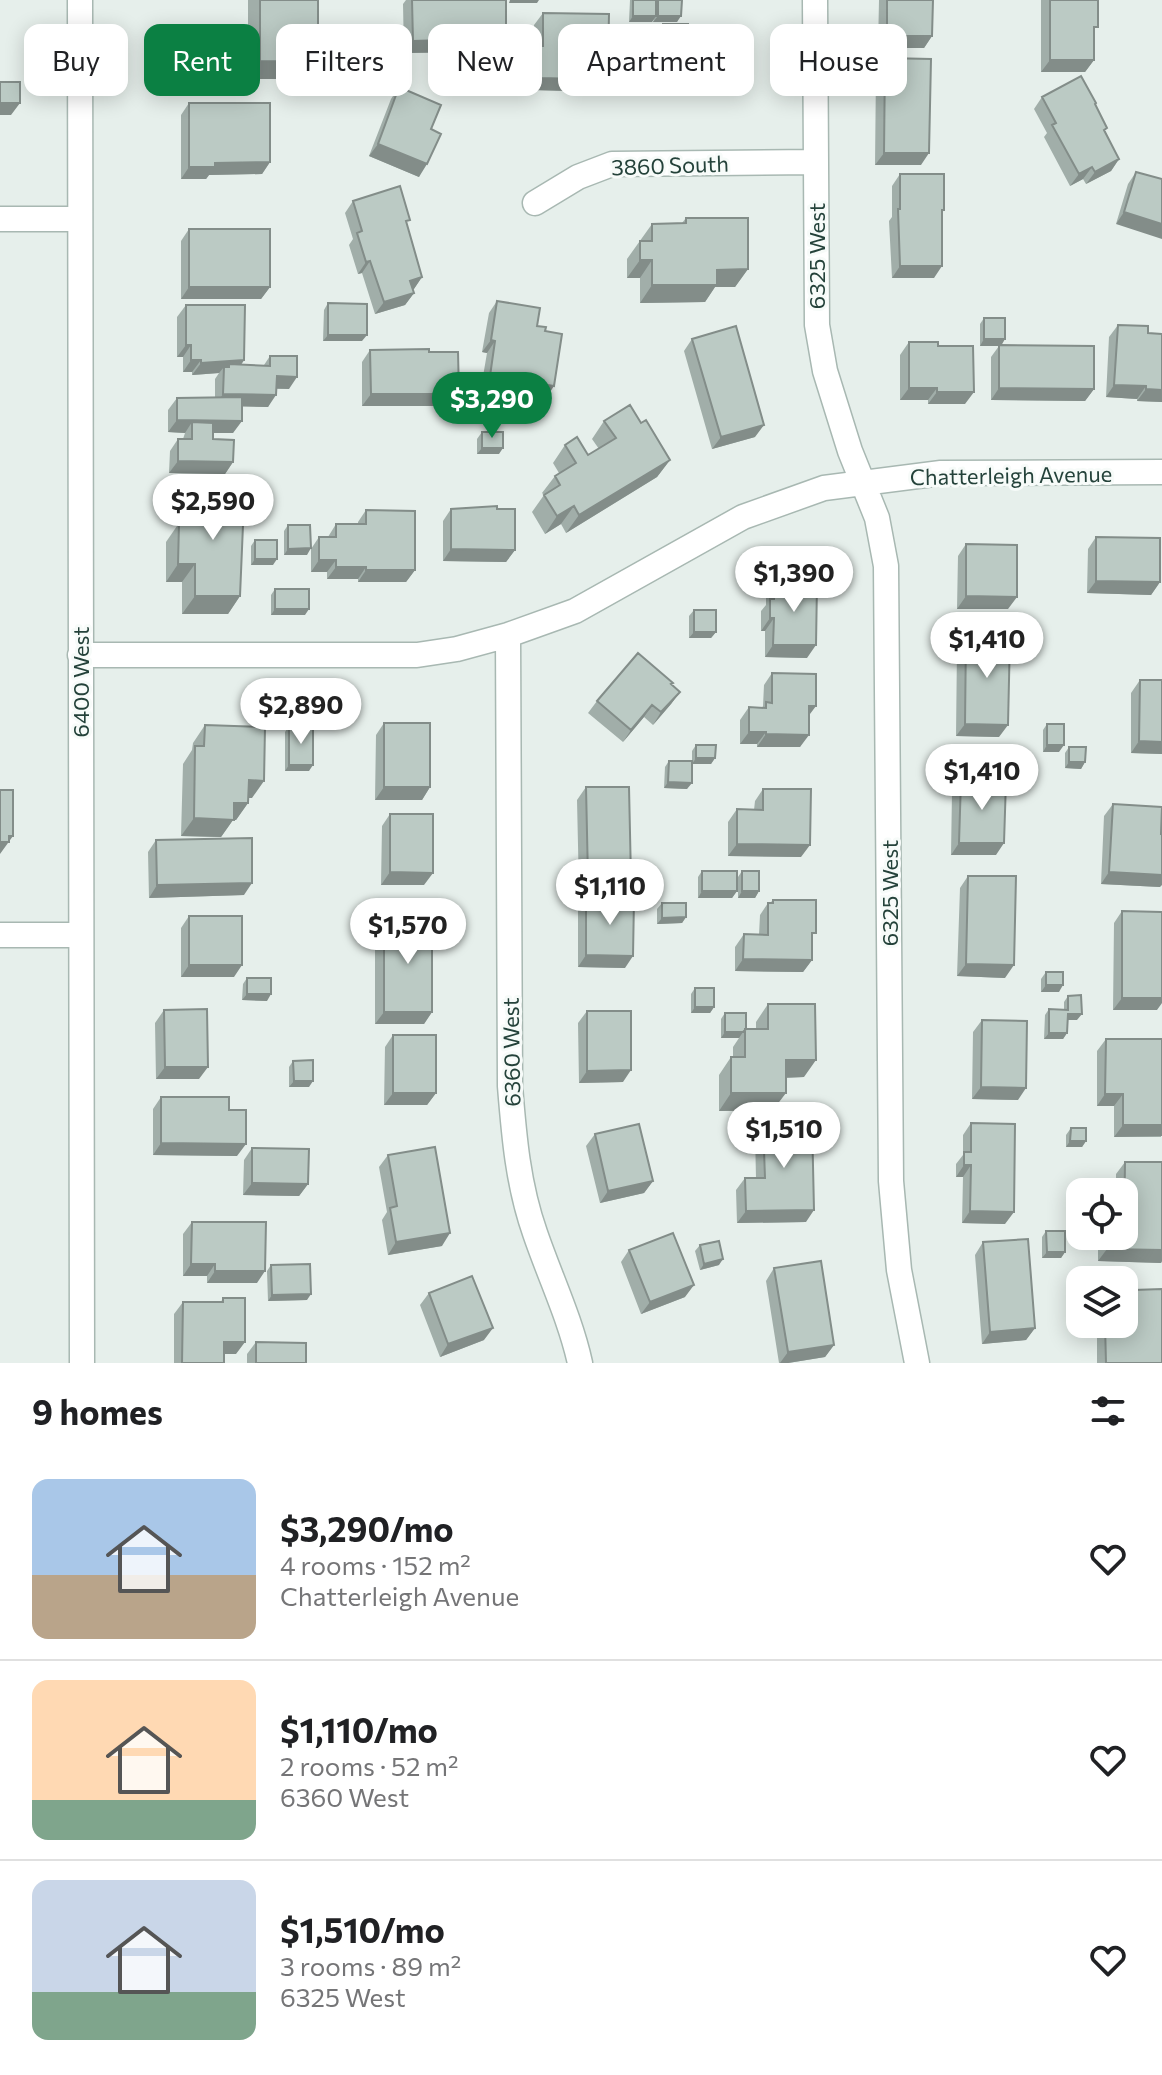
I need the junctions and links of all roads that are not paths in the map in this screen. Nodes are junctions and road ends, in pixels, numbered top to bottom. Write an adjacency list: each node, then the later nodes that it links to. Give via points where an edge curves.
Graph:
1 (80, 0): 6 (street, 6400 West)
2 (815, 0): 3 (street, 6325 West)
3 (815, 162): 4 (street, 3860 South, via 612,164); 8 (street, 6325 West, via 817,325 825,371)
4 (535, 203)
5 (0, 219): 6 (street)
6 (80, 219): 10 (street, 6400 West)
7 (1162, 472): 8 (street, Chatterleigh Avenue, via 941,473)
8 (861, 482): 9 (street, Chatterleigh Avenue, via 800,495 743,517 597,601); 15 (street, 6325 West, via 877,518 887,584 891,1181 899,1270)
9 (508, 635): 10 (street, Chatterleigh Avenue, via 417,655); 14 (street, 6360 West, via 510,1086 516,1155 534,1231)
10 (80, 655): 12 (street, 6400 West)
11 (0, 935): 12 (street)
12 (81, 935): 13 (street, 6400 West)
13 (82, 1363)
14 (580, 1363)
15 (917, 1363)

